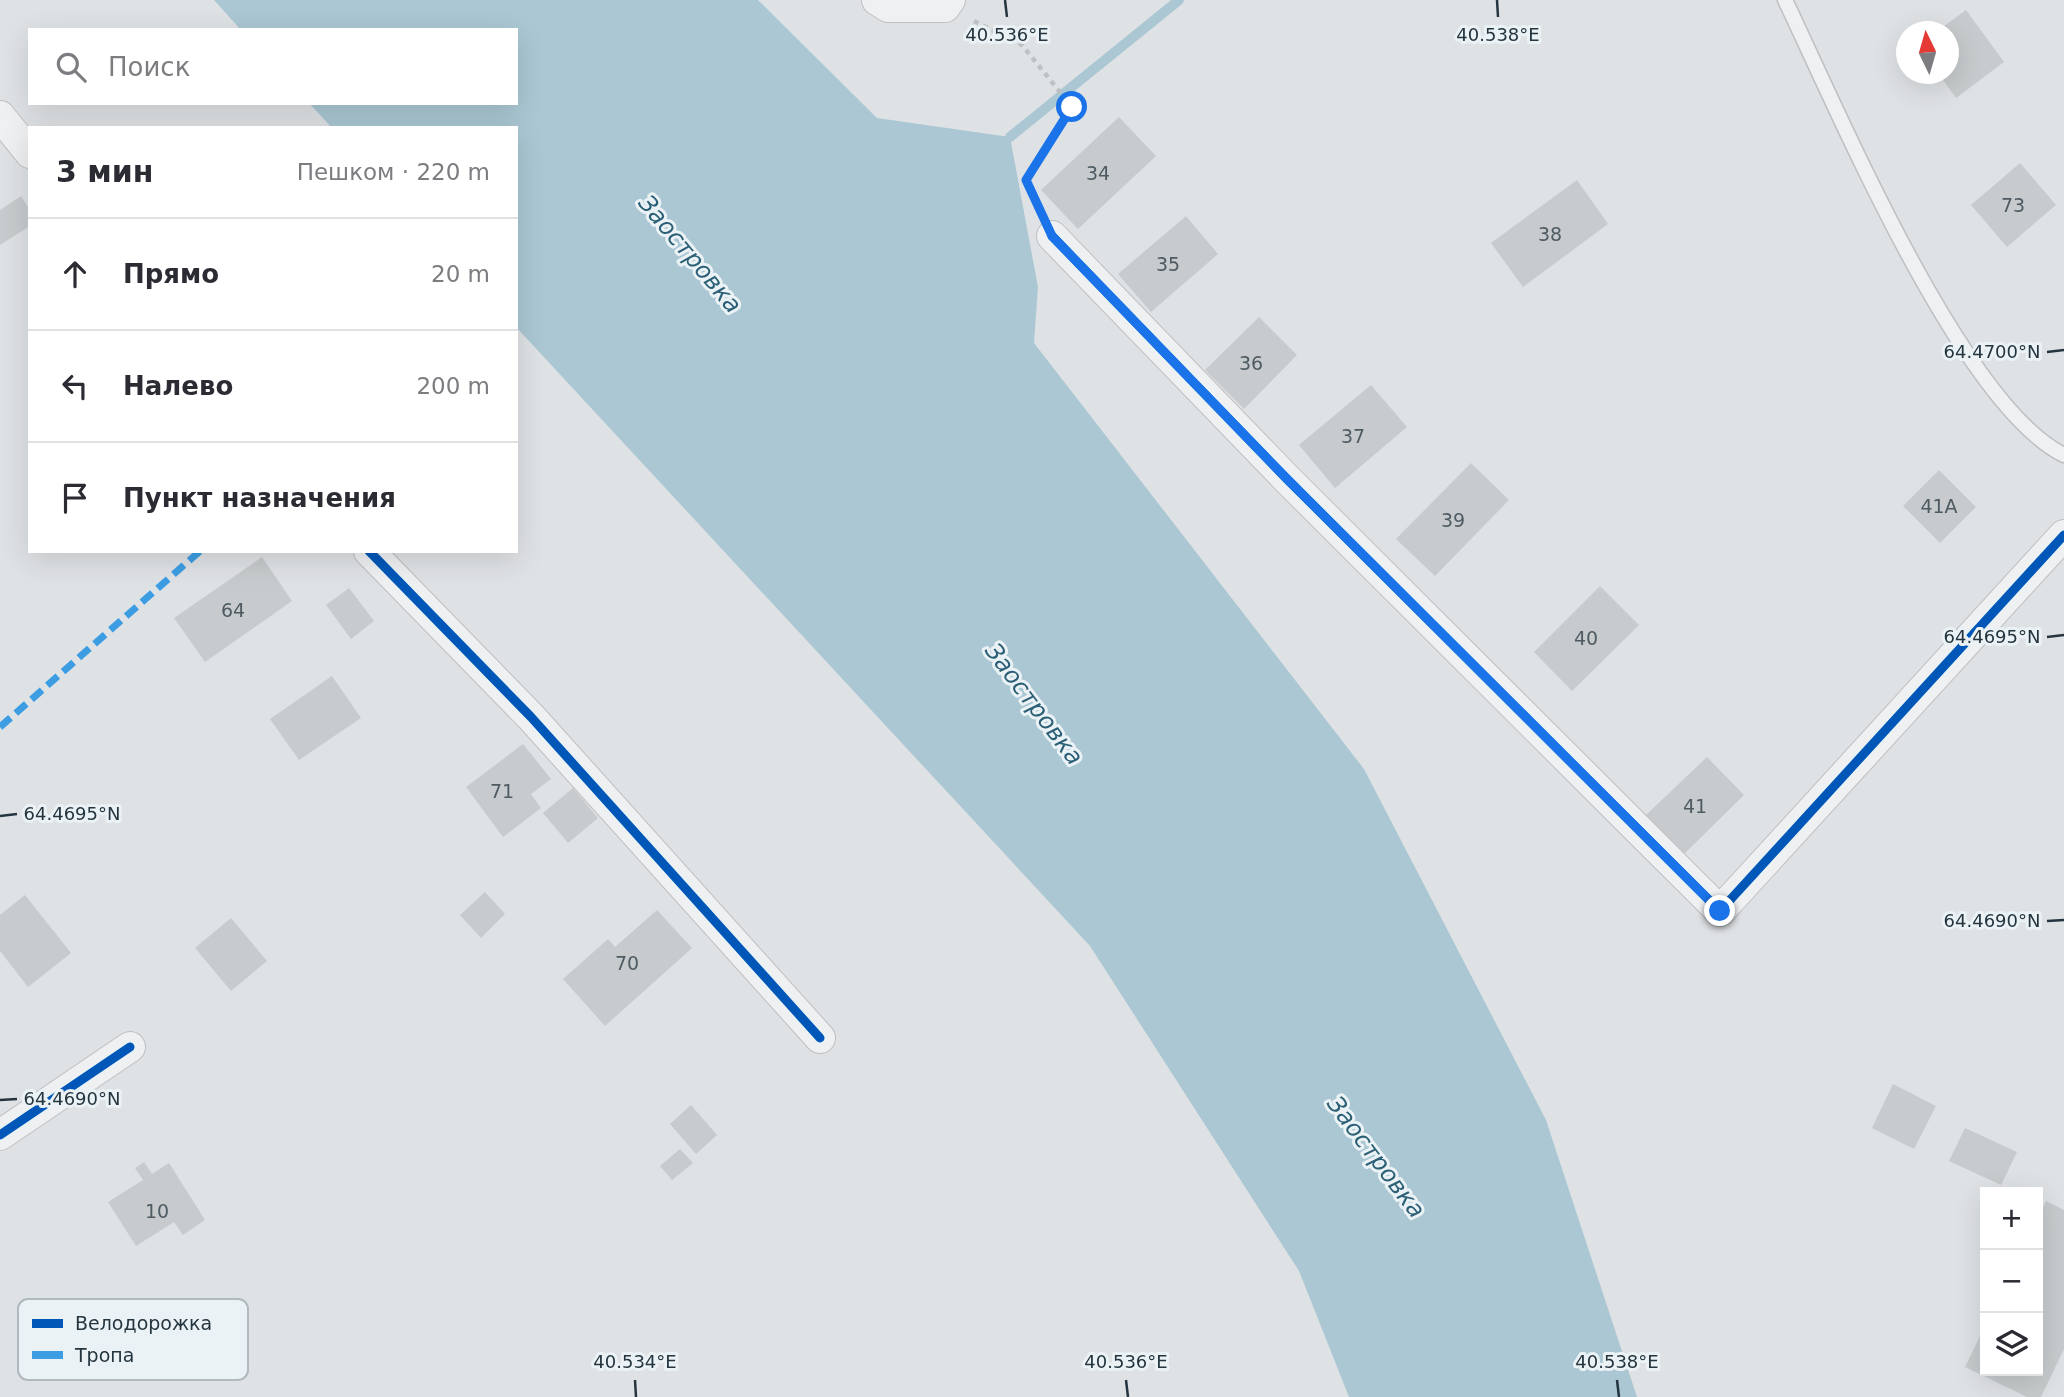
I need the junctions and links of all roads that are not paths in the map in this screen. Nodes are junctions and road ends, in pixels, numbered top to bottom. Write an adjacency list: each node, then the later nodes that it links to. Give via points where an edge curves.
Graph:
1 (877, 0): 3 (street, via 888,7)
2 (1785, 0): 7 (lane, via 1890,219 1951,326 1986,382 2046,446)
3 (948, 3)
4 (0, 116): 5 (street)
5 (28, 151)
6 (1052, 236): 8 (street, via 1287,479 1720,911)
7 (2064, 455)
8 (2064, 535)
9 (371, 553): 10 (street, via 531,717)
10 (820, 1038)
11 (130, 1047): 12 (street)
12 (0, 1135)

